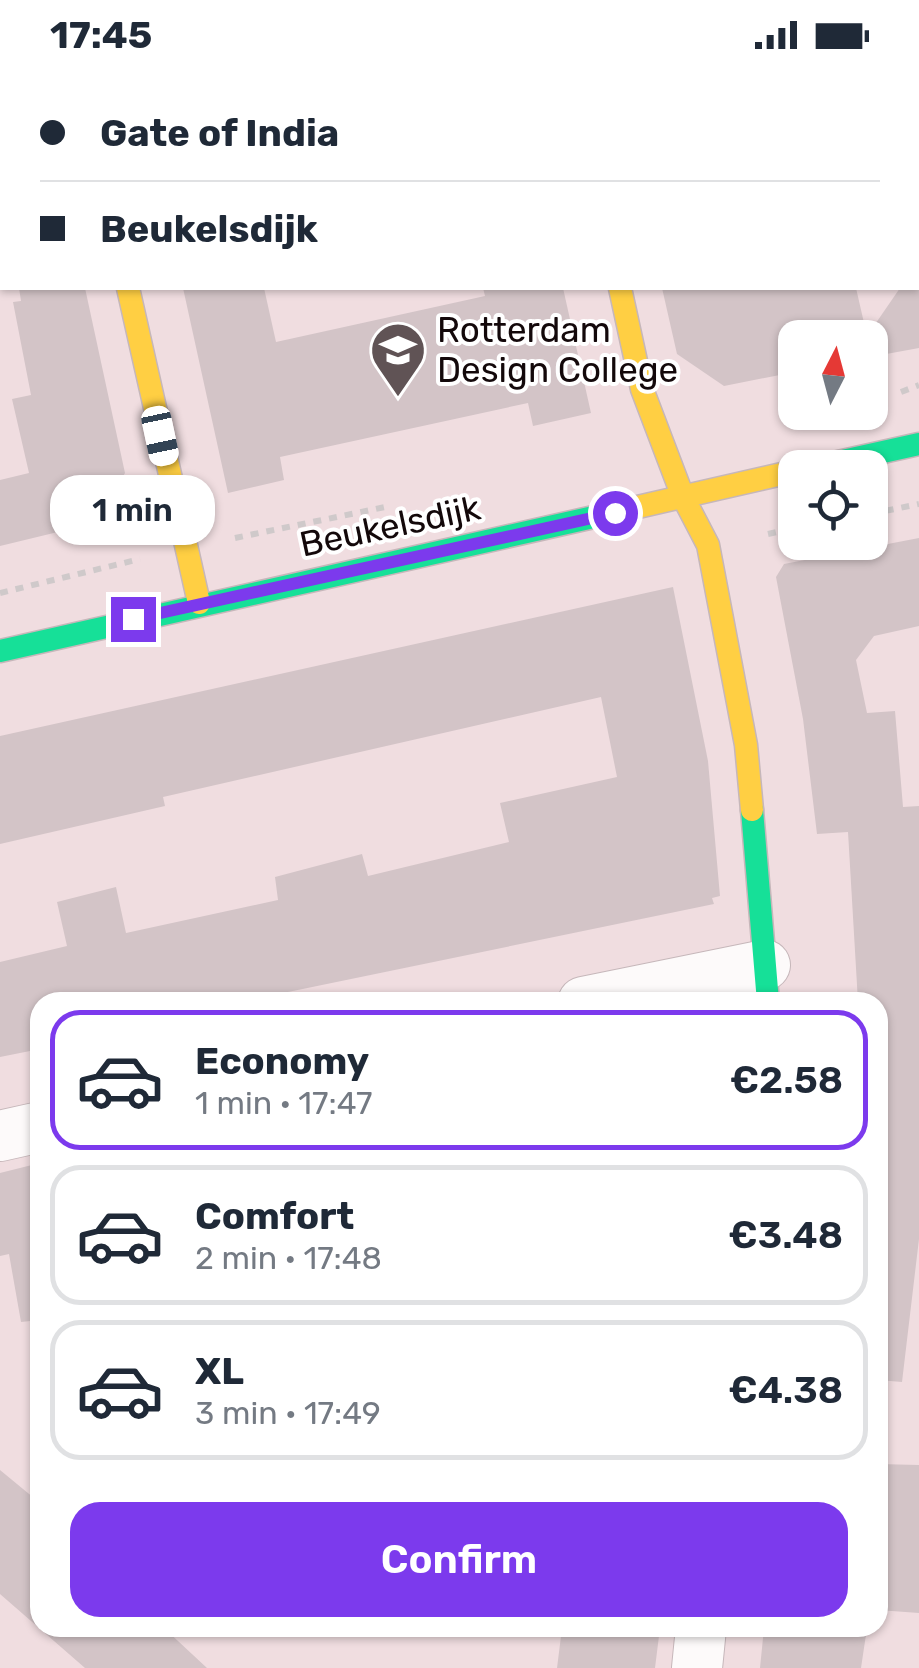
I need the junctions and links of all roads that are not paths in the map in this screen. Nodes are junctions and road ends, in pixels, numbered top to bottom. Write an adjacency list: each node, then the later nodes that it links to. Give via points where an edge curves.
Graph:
1 (128, 290): 9 (street)
2 (620, 290): 8 (street, via 642,388)
3 (919, 436): 5 (street)
4 (919, 444): 6 (street)
5 (885, 450)
6 (888, 450)
7 (778, 475): 8 (street, Beukelsdijk)
8 (683, 497): 9 (street, Beukelsdijk); 11 (street, via 708,545 746,744)
9 (199, 602): 10 (street, Beukelsdijk)
10 (0, 651)
11 (766, 984): 12 (street)
12 (685, 992)
13 (30, 1129): 14 (street)
14 (0, 1136)
15 (700, 1637): 16 (street)
16 (696, 1668)

